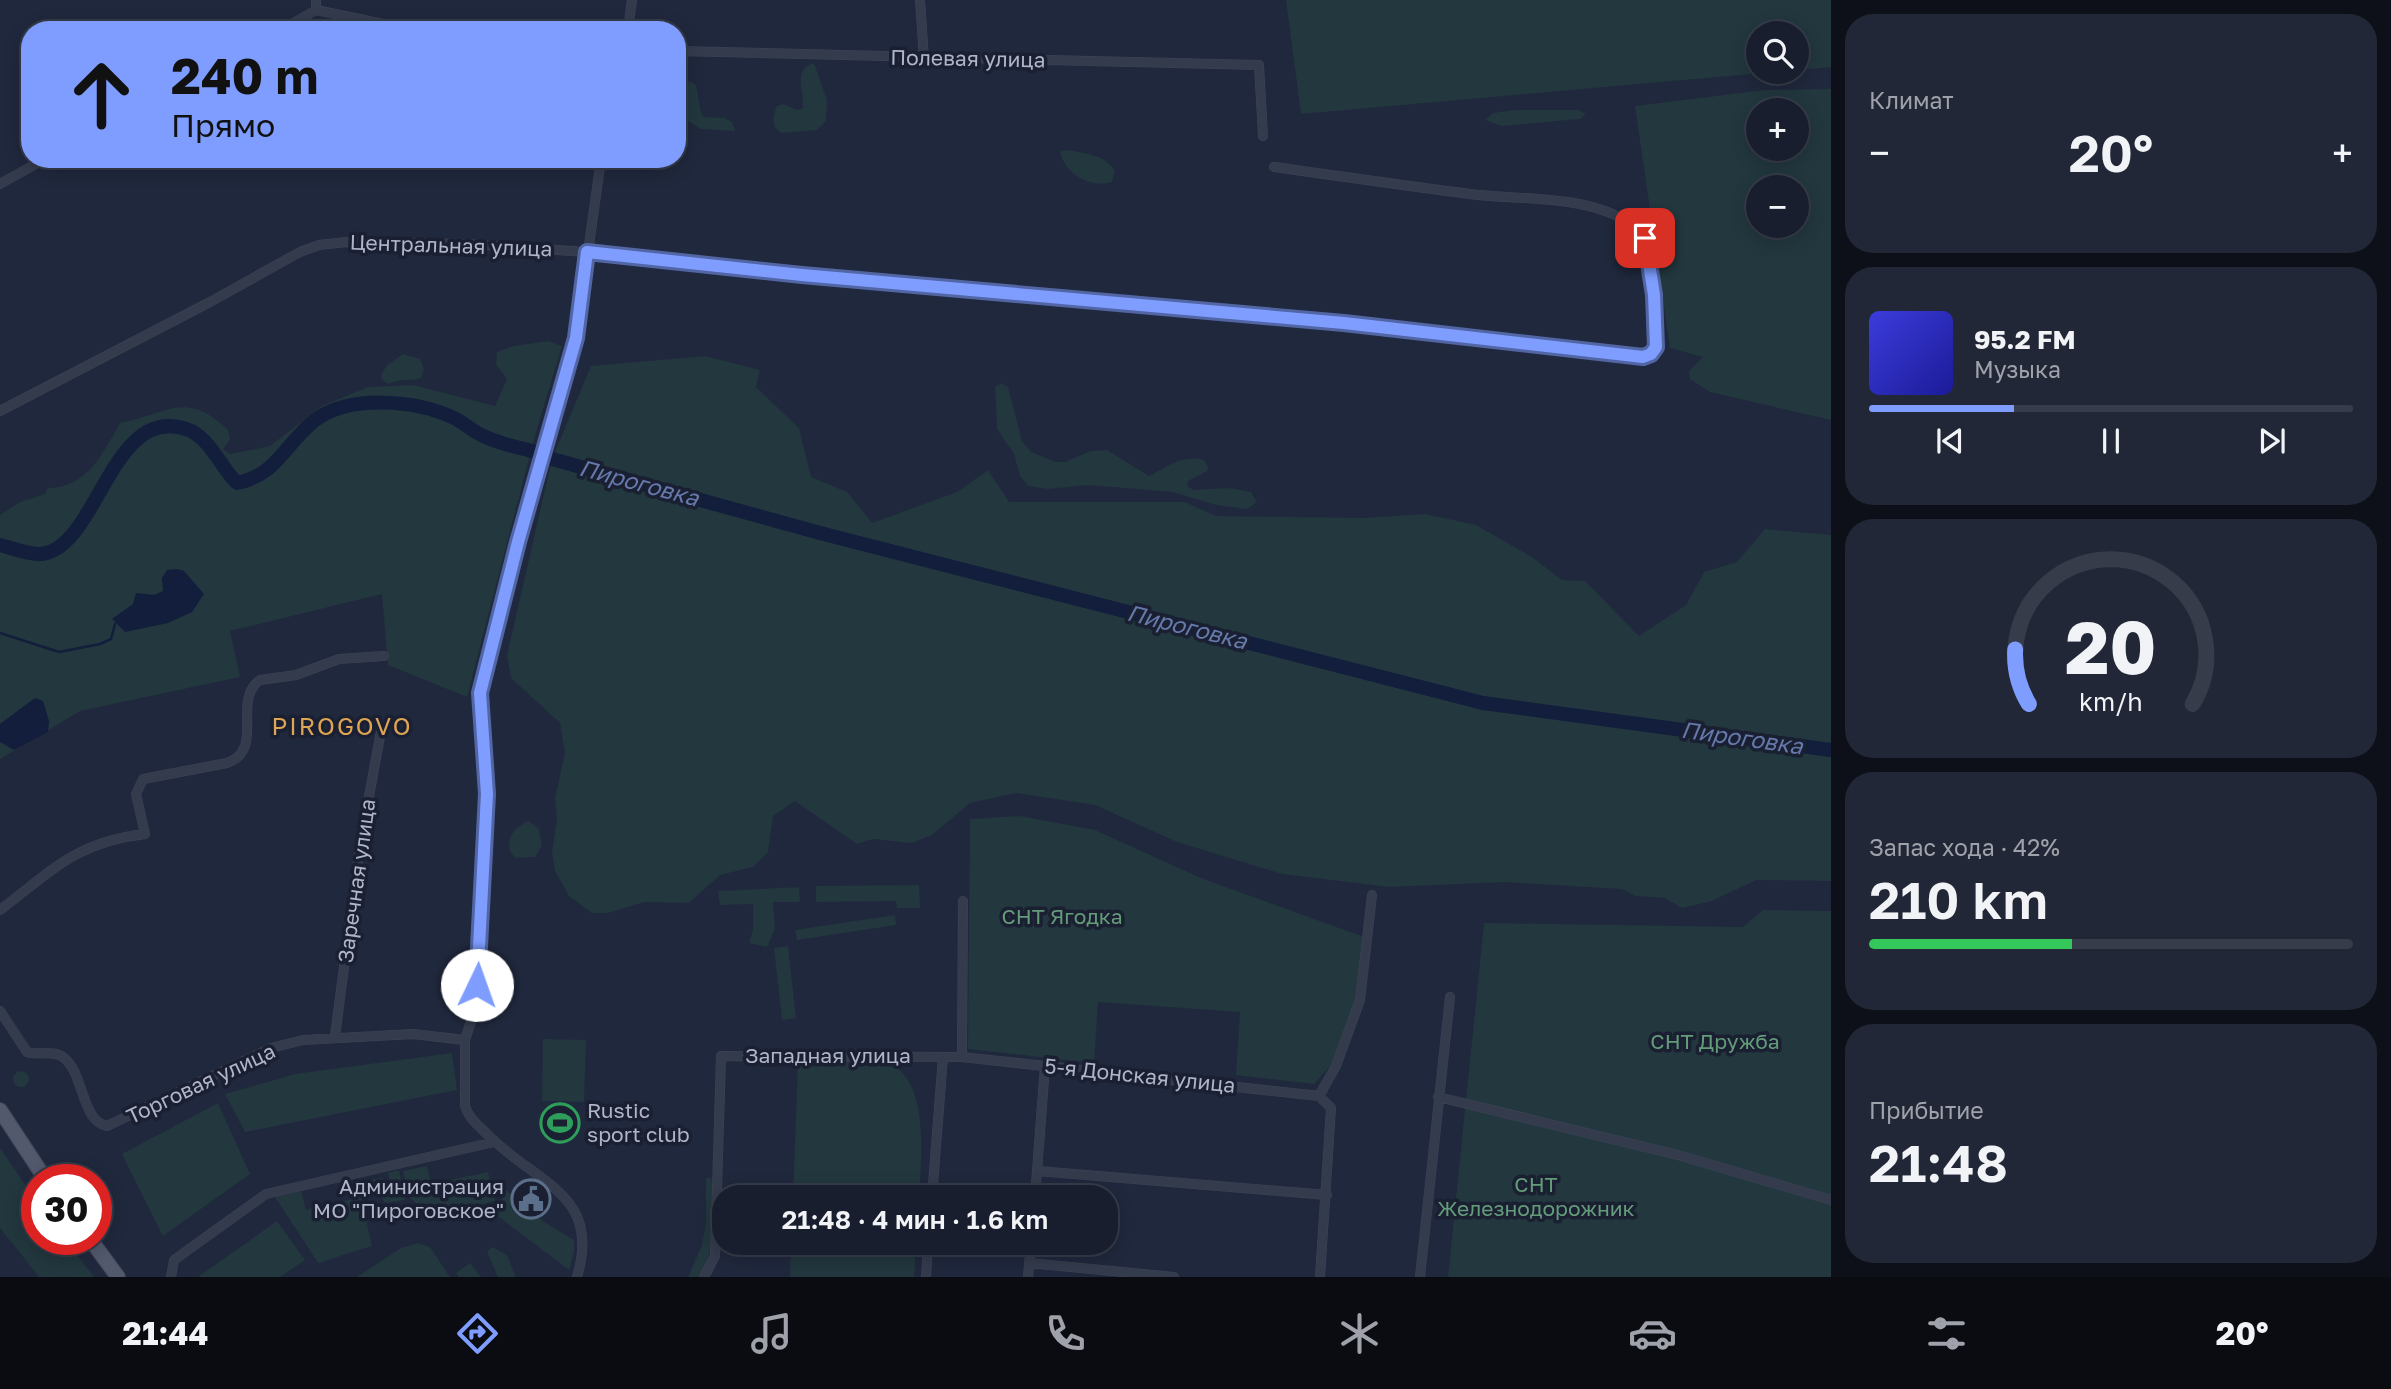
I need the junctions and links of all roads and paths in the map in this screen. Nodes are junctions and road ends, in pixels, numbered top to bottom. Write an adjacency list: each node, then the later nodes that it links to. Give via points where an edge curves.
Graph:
1 (316, 0): 4 (street)
2 (632, 0): 7 (street)
3 (920, 0): 9 (street)
4 (316, 10): 5 (street); 6 (street)
5 (304, 21)
6 (369, 21)
7 (629, 21)
8 (686, 51): 9 (street, Полевая улица)
9 (924, 59): 10 (street, Полевая улица, via 1259,65)
10 (1263, 136)
11 (1274, 167): 15 (street, Центральная улица, via 1584,205 1623,219 1645,238 1656,347 1643,357 1344,323)
12 (29, 168): 14 (street)
13 (600, 168): 15 (street)
14 (0, 184)
15 (587, 252): 16 (street, Центральная улица, via 465,244 319,245); 25 (street, via 576,338 480,693 487,794 475,1009)
16 (0, 411)
17 (384, 656): 21 (street, via 338,659 296,675 260,680 248,695 247,742 239,757 143,779 136,794 145,834 97,842 72,854)
18 (382, 726): 24 (street, Заречная улица, via 360,845)
19 (1372, 895): 29 (street, via 1360,1000 1336,1066)
20 (963, 901): 27 (street)
21 (0, 910)
22 (1450, 997): 30 (street)
23 (0, 1011): 24 (street, Торговая улица, via 27,1052 53,1053 66,1059 94,1118 107,1126 271,1048)
24 (335, 1036): 25 (street, Торговая улица, via 413,1034)
25 (465, 1040): 32 (street, via 465,1106)
26 (943, 1057): 27 (street, Западная улица); 35 (street); 46 (street, Западная улица, via 721,1056 715,1256)
27 (962, 1057): 28 (street, 5-я Донская улица)
28 (1045, 1066): 29 (street, 5-я Донская улица); 34 (street)
29 (1319, 1096): 37 (street, via 1331,1108)
30 (1438, 1097): 38 (street, via 1678,1155); 51 (street)
31 (0, 1110): 33 (main road)
32 (494, 1142): 43 (street, via 266,1194 174,1260); 45 (street, via 578,1212 584,1241)
33 (35, 1164)
34 (1038, 1171): 36 (street); 37 (street)
35 (933, 1185)
36 (1036, 1185)
37 (1327, 1195): 50 (street)
38 (1831, 1200)
39 (102, 1255): 44 (main road)
40 (927, 1255): 47 (street)
41 (1030, 1255): 42 (street)
42 (1029, 1263): 48 (street); 49 (street)
43 (171, 1274)
44 (118, 1277)
45 (577, 1277)
46 (704, 1277)
47 (926, 1277)
48 (1028, 1277)
49 (1174, 1277)
50 (1320, 1277)
51 (1420, 1277)

